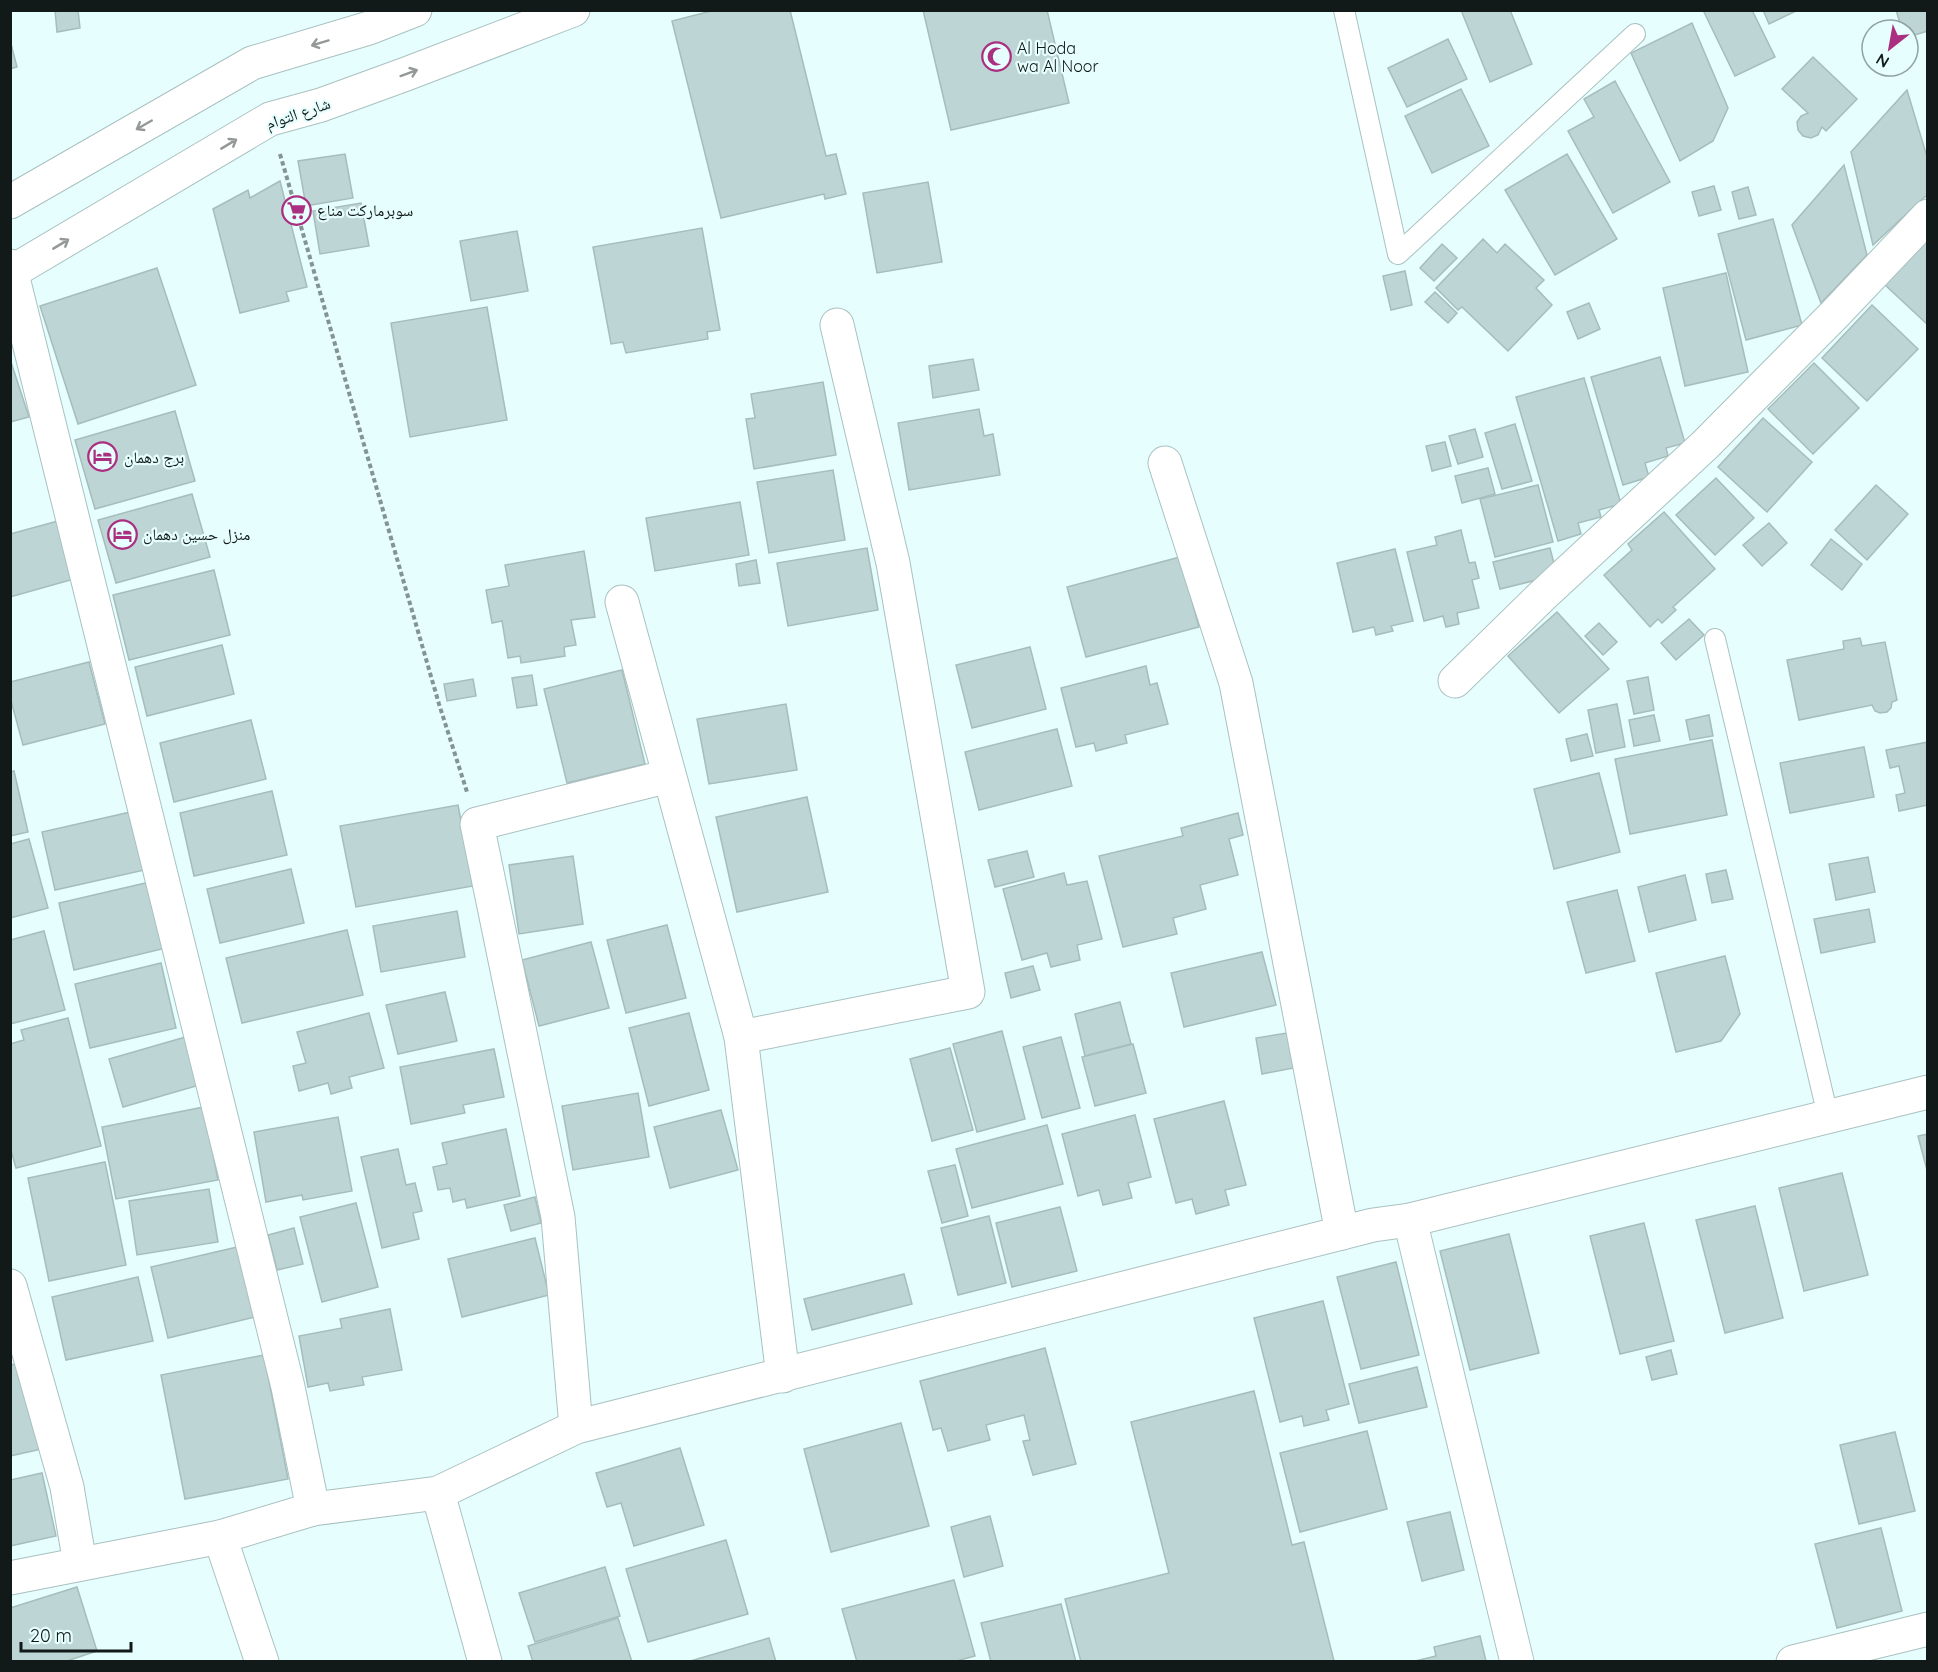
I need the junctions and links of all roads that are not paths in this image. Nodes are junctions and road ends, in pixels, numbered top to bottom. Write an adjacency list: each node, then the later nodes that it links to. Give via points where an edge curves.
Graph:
1 (415, 10): 4 (street)
2 (573, 10): 8 (street, شارع التوام, one-way to 2, via 270,119 321,105)
3 (1344, 10): 5 (lane, via 1398,254)
4 (366, 20): 6 (street, one-way to 6, via 252,63)
5 (1635, 34)
6 (10, 202)
7 (1928, 216): 13 (street, via 1705,445)
8 (11, 270): 24 (street, via 288,1387)
9 (837, 325): 15 (street, via 893,563 968,992)
10 (1165, 463): 19 (street, via 1236,683)
11 (622, 602): 14 (street)
12 (1715, 639): 17 (lane)
13 (1455, 681)
14 (669, 776): 15 (street); 22 (street, via 477,824 558,1217)
15 (741, 1037): 21 (street)
16 (1928, 1092): 17 (street)
17 (1828, 1116): 18 (street)
18 (1410, 1220): 19 (street); 31 (street)
19 (1342, 1233): 21 (street)
20 (10, 1286): 26 (street, via 67,1487)
21 (783, 1376): 22 (street)
22 (576, 1427): 23 (street)
23 (438, 1493): 24 (street); 30 (street)
24 (313, 1509): 25 (street)
25 (220, 1537): 26 (street); 29 (street)
26 (80, 1564): 27 (street)
27 (10, 1578)
28 (1928, 1629): 32 (street)
29 (262, 1662)
30 (485, 1662)
31 (1517, 1662)
32 (1793, 1662)

